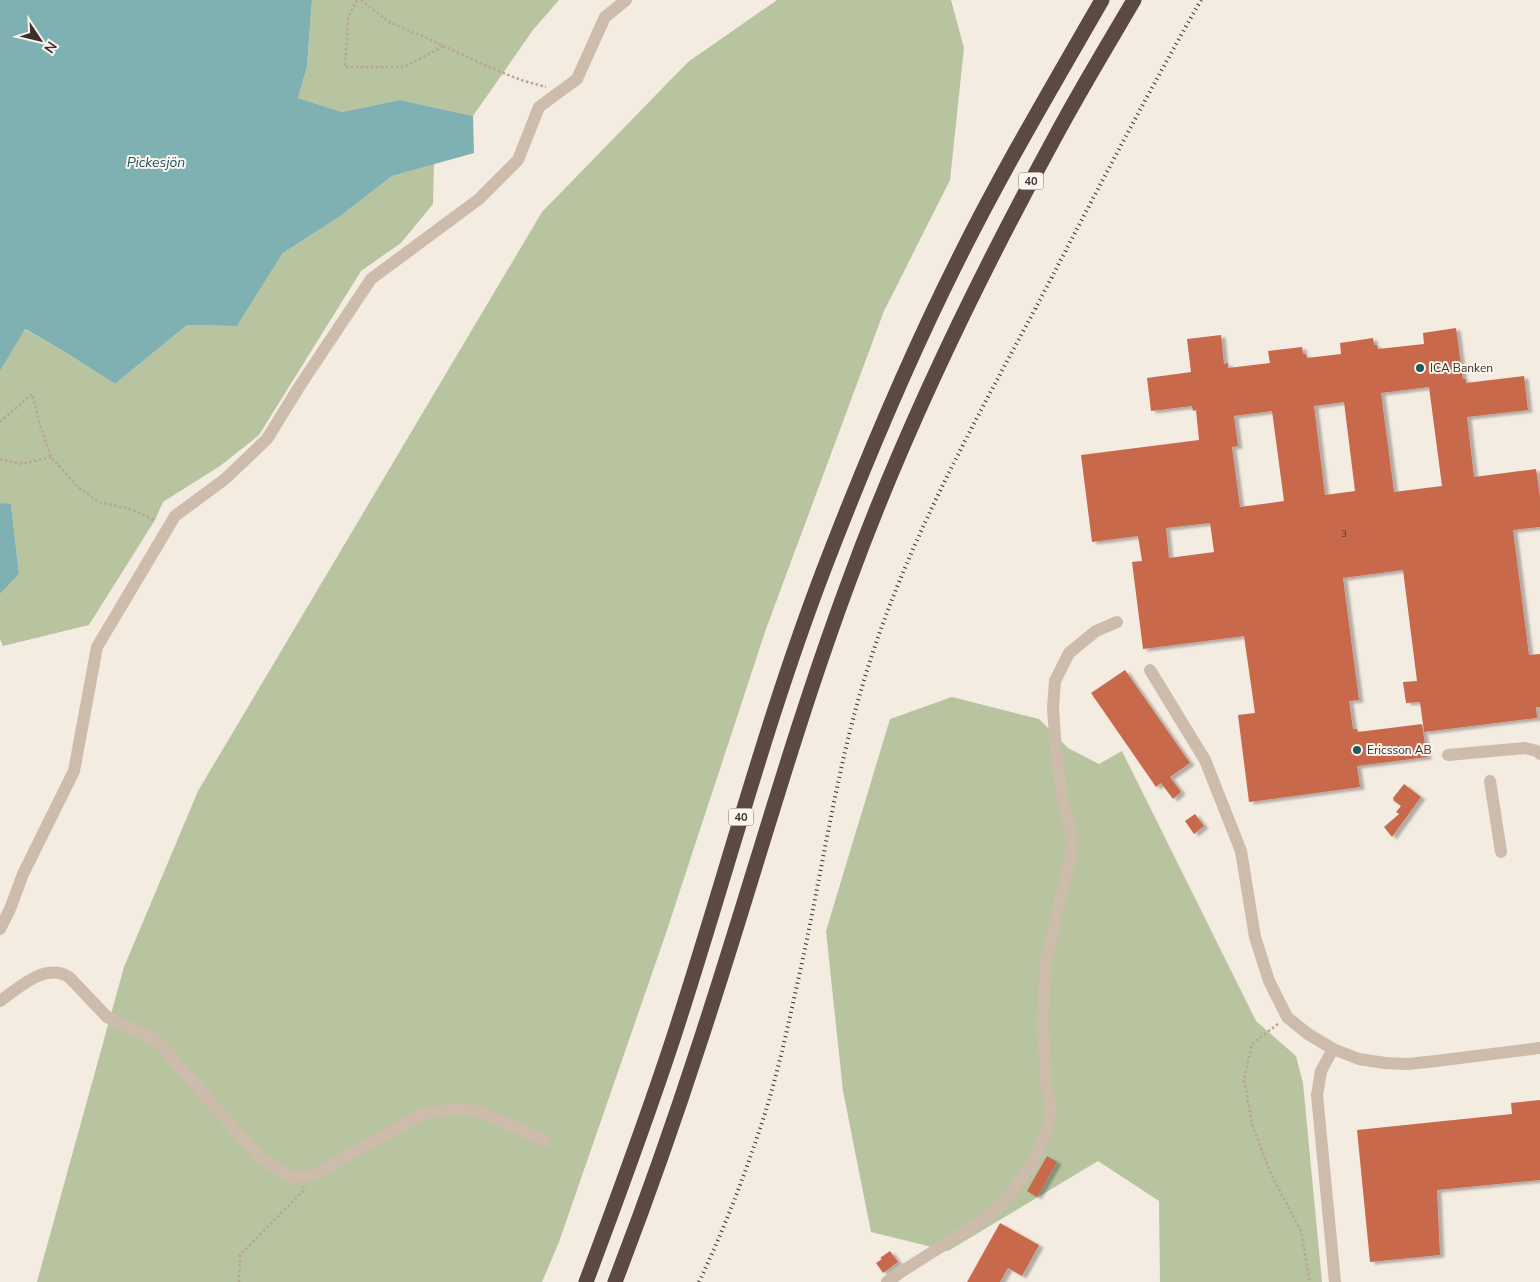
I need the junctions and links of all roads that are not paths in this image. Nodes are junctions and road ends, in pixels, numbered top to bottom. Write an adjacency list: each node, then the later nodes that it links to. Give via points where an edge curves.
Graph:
1 (626, 0): 10 (street, via 605,17 577,79 539,107 518,160 479,198 371,280 267,439 224,479 175,516 96,647 74,771)
2 (1102, 0): 15 (highway, 40, via 956,264 862,475 776,702 673,1039)
3 (1134, 0): 16 (highway, 40, via 1055,135 983,274 896,460 803,711 699,1045)
4 (1117, 622): 17 (street, via 1096,631 1068,653 1055,681 1056,750 1073,844 1045,966 1043,1026 1046,1084 1051,1110 1046,1132 1034,1161 1009,1196 983,1220)
5 (1150, 670): 13 (street, via 1206,760 1241,852 1255,937 1269,981 1287,1017)
6 (1540, 754): 7 (street, via 1525,748)
7 (1448, 755)
8 (1490, 782): 9 (street)
9 (1501, 852)
10 (0, 929)
11 (0, 1001): 14 (street, via 33,978 61,972 107,1018 156,1040 261,1159 292,1177 314,1175 424,1113 456,1109 481,1112)
12 (1540, 1048): 13 (street, via 1408,1064 1359,1059)
13 (1333, 1049): 18 (street, via 1321,1071 1317,1095)
14 (545, 1141)
15 (586, 1282)
16 (615, 1282)
17 (887, 1282)
18 (1335, 1282)

